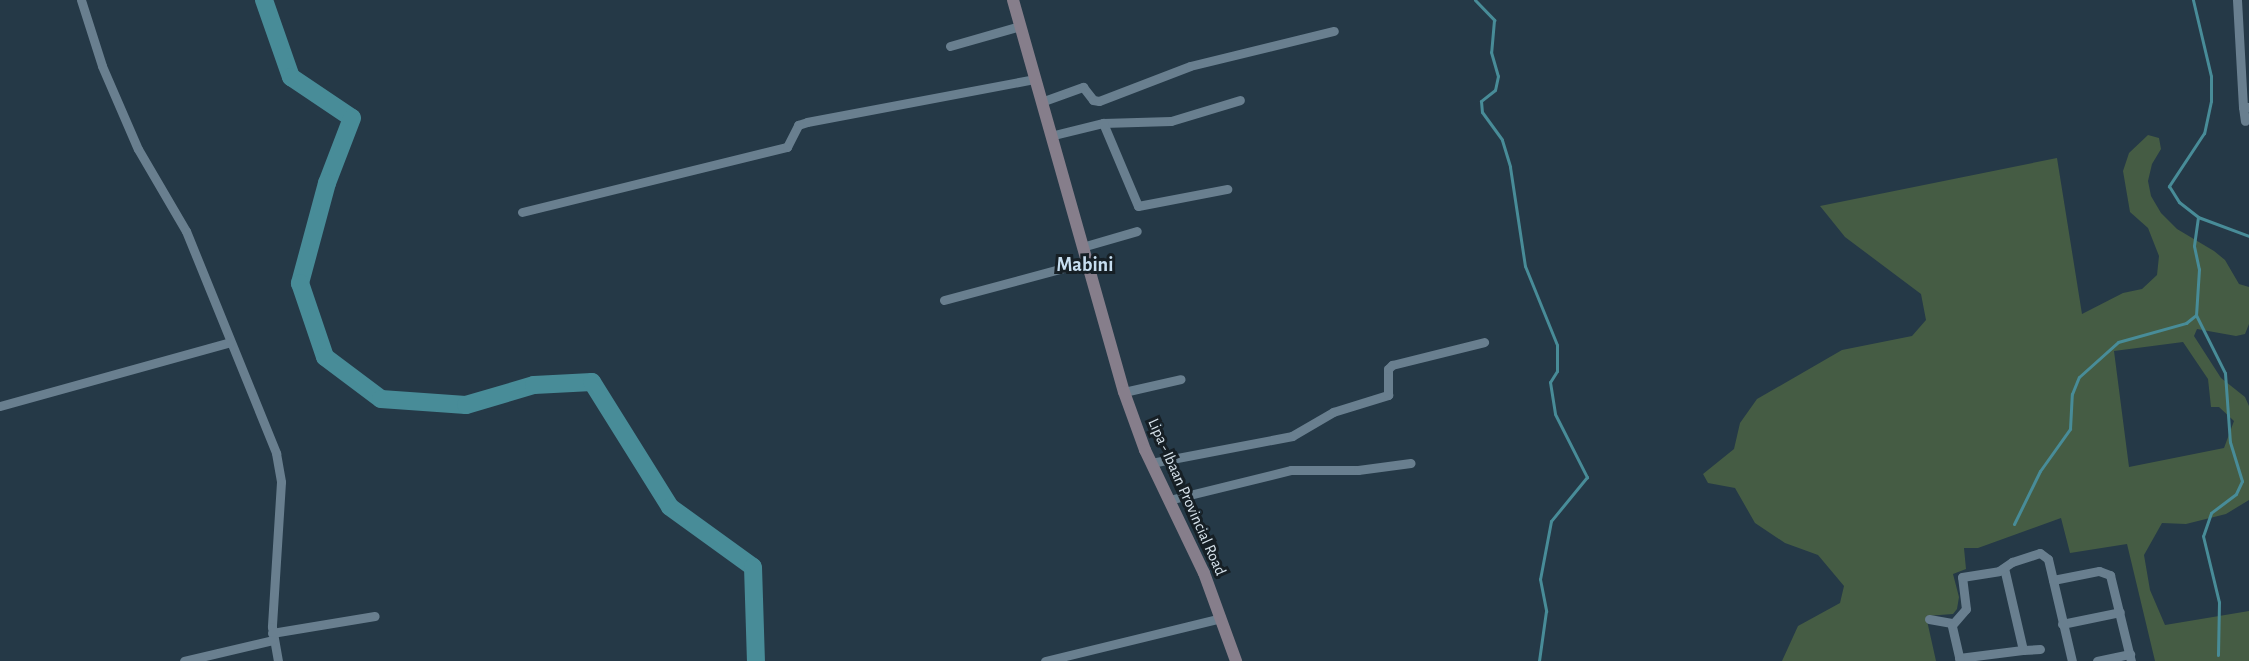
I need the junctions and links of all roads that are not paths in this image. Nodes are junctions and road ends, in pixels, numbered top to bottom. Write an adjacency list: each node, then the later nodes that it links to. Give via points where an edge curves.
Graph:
1 (81, 0): 23 (street, via 102,66 138,149 186,231)
2 (1013, 0): 5 (main road, Lipa - Ibaan Provincial Road)
3 (2237, 3): 4 (street); 7 (street)
4 (2249, 5)
5 (1020, 26): 8 (street); 10 (main road, Lipa - Ibaan Provincial Road)
6 (1334, 31): 12 (street, via 1190,66 1099,101 1080,87)
7 (2244, 35): 9 (street)
8 (950, 46)
9 (2245, 70): 13 (street)
10 (1034, 79): 12 (main road, Lipa - Ibaan Provincial Road); 18 (street, via 807,122 798,126 787,147)
11 (1240, 100): 15 (street, via 1171,121)
12 (1041, 102): 16 (main road, Lipa - Ibaan Provincial Road)
13 (2246, 107): 14 (street)
14 (2245, 121)
15 (1103, 123): 16 (street); 17 (street, via 1138,207)
16 (1050, 136): 20 (main road, Lipa - Ibaan Provincial Road)
17 (1227, 189)
18 (522, 212)
19 (1137, 231): 20 (street)
20 (1082, 247): 21 (main road, Lipa - Ibaan Provincial Road)
21 (1086, 262): 22 (street); 26 (main road, Lipa - Ibaan Provincial Road)
22 (944, 300)
23 (230, 342): 27 (street); 39 (street, via 276,453 281,482)
24 (1484, 342): 28 (street, via 1392,365 1388,369 1388,395 1333,412 1292,436)
25 (1181, 379): 26 (street)
26 (1124, 392): 28 (main road, Lipa - Ibaan Provincial Road)
27 (0, 406)
28 (1151, 463): 30 (main road, Lipa - Ibaan Provincial Road)
29 (1411, 463): 30 (street, via 1358,470 1291,470)
30 (1169, 500): 35 (main road, Lipa - Ibaan Provincial Road)
31 (2004, 568): 32 (street, via 2043,554); 37 (street, via 1962,577 1966,609); 41 (street)
32 (2053, 580): 33 (street, via 2107,572); 38 (street)
33 (2120, 612): 38 (street); 42 (street)
34 (375, 616): 39 (street)
35 (1221, 618): 46 (street); 47 (main road, Lipa - Ibaan Provincial Road)
36 (1929, 620): 37 (street)
37 (1952, 622): 43 (street)
38 (2062, 624): 48 (street)
39 (272, 637): 44 (street); 45 (street)
40 (2040, 649): 41 (street)
41 (2023, 650): 43 (street)
42 (2131, 658): 49 (street)
43 (1959, 660)
44 (184, 661)
45 (278, 661)
46 (1045, 661)
47 (1236, 661)
48 (2072, 661)
49 (2097, 661)

